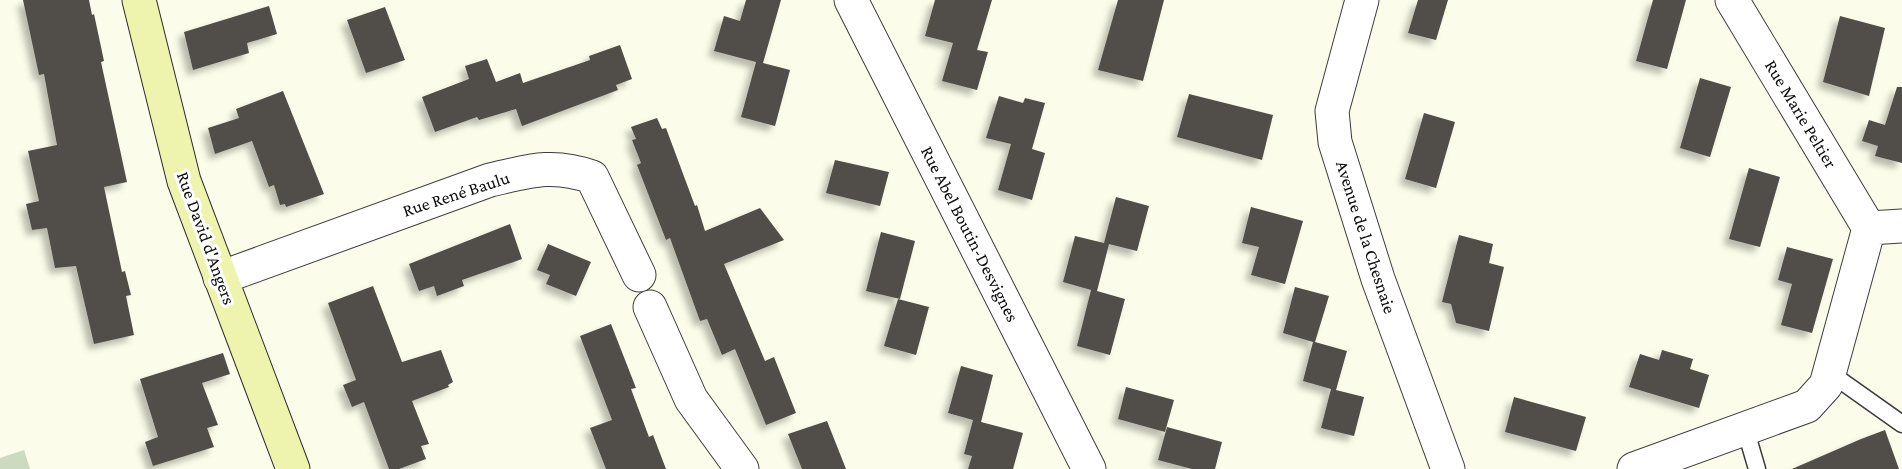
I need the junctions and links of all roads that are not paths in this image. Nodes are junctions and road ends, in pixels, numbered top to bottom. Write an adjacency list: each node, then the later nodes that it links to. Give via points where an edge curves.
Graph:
1 (139, 0): 8 (main road, Rue David d'Angers, via 184,181)
2 (850, 0): 15 (street, Rue Abel Boutin-Desvignes)
3 (1362, 0): 16 (street, Avenue de la Chesnaie, via 1332,111 1335,142 1378,279)
4 (1732, 0): 6 (street, Rue Marie Peltier)
5 (1902, 226): 6 (street)
6 (1869, 228): 10 (street)
7 (639, 275): 8 (street, Rue René Baulu, via 592,177 569,169 535,170 490,180)
8 (220, 278): 13 (main road, Rue David d'Angers)
9 (650, 307): 14 (street, via 691,399)
10 (1830, 373): 11 (lane); 12 (street, via 1826,386 1807,406)
11 (1902, 424)
12 (1745, 428): 17 (street); 18 (lane)
13 (292, 469)
14 (741, 469)
15 (1089, 469)
16 (1448, 469)
17 (1634, 469)
18 (1757, 469)

